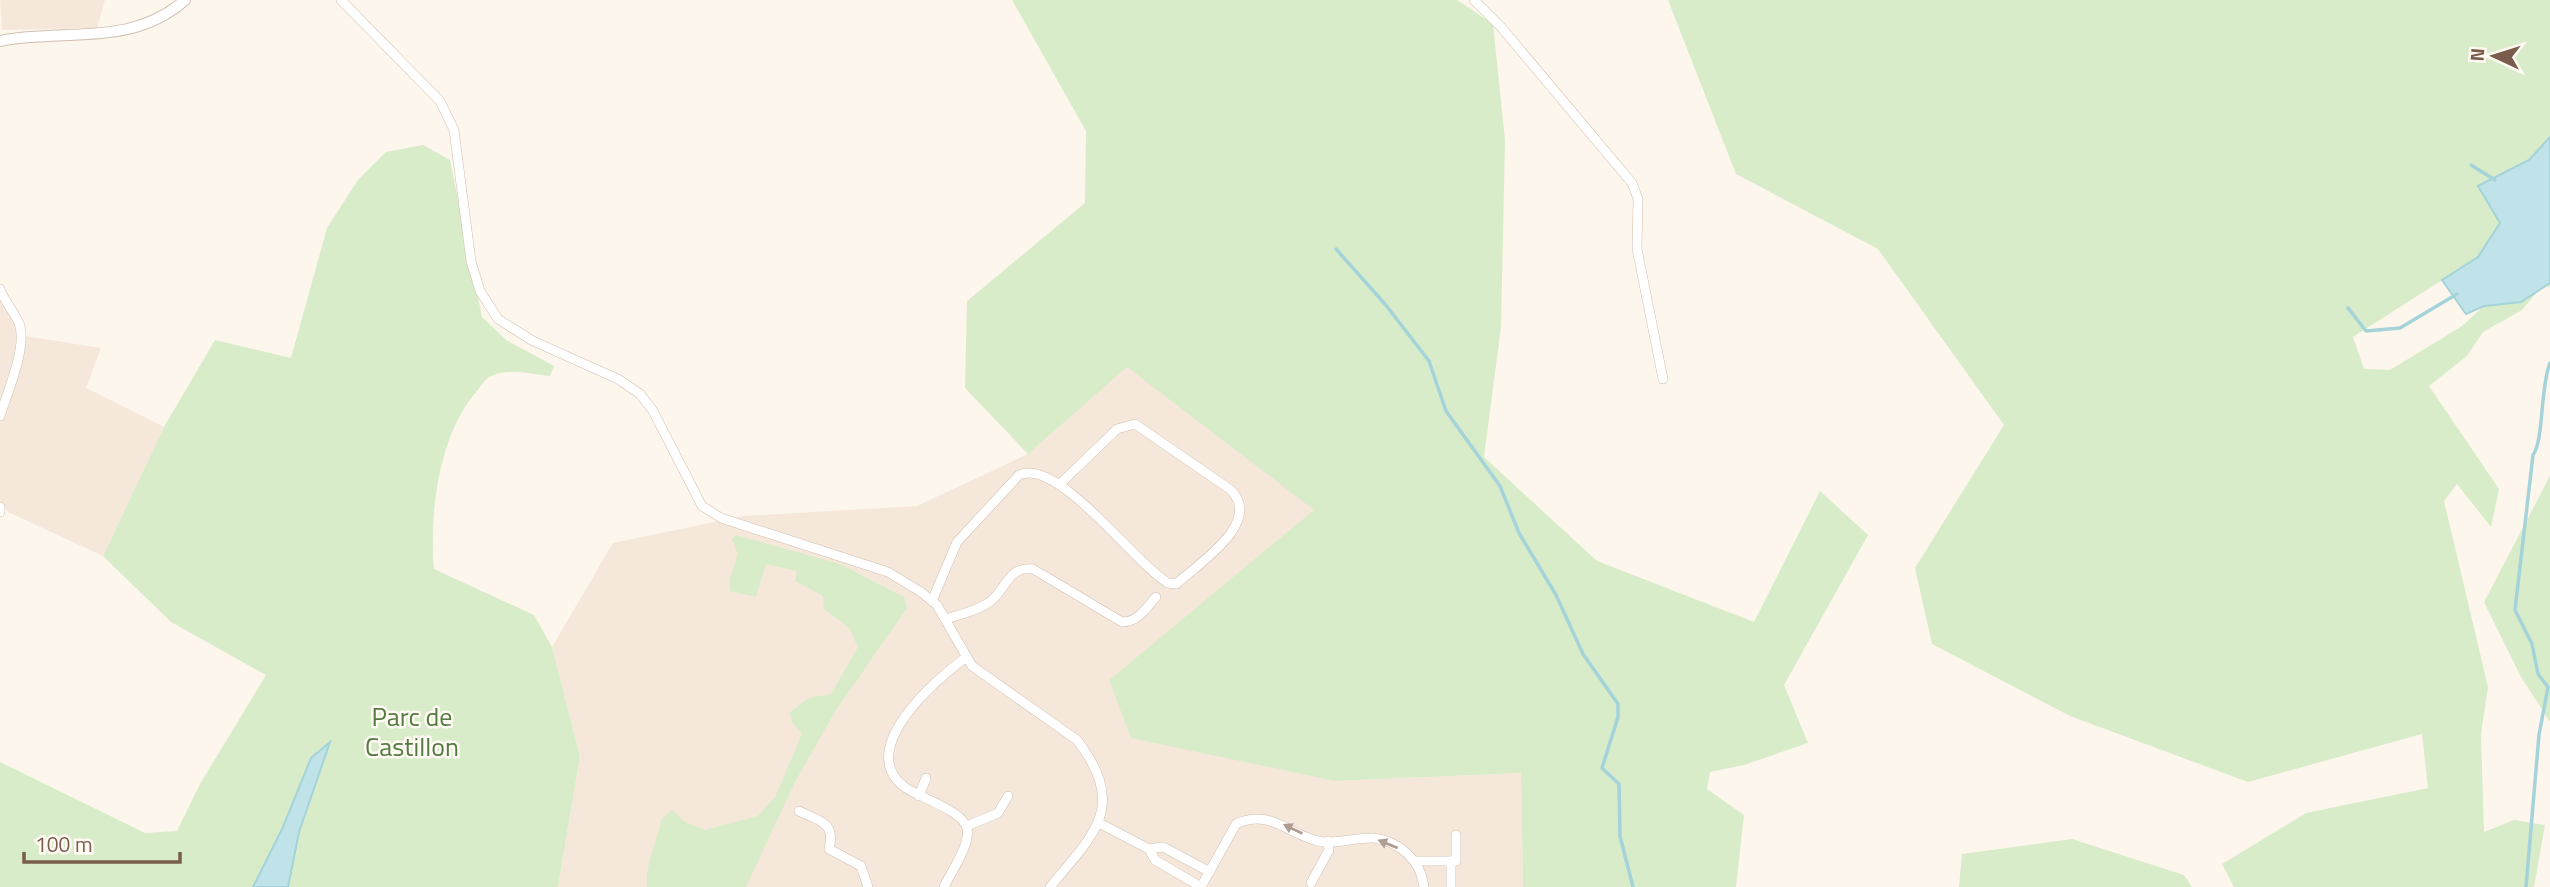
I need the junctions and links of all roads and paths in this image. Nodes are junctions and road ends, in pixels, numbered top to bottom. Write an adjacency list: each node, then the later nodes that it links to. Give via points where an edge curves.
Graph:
1 (186, 0): 4 (street, via 149,23 110,34)
2 (341, 0): 12 (street, via 440,101 454,130 471,261 480,291 498,319 640,394 702,506 721,518 888,572)
3 (1474, 0): 6 (street, via 1632,183 1638,198 1637,249)
4 (0, 41)
5 (0, 289): 7 (street, via 19,323 22,340)
6 (1663, 379)
7 (0, 416)
8 (1060, 484): 8 (street, via 1168,583 1176,584 1233,532 1241,517 1239,498 1231,490 1135,424 1116,429); 12 (street, via 1036,472 1019,475 957,541)
9 (0, 507): 10 (street)
10 (0, 512)
11 (1156, 597): 13 (street, via 1138,617 1122,622 1033,569 1021,568 1010,574 991,602)
12 (932, 601): 13 (street)
13 (946, 619): 14 (street)
14 (965, 658): 16 (street, via 912,706 890,742 893,774); 19 (street, via 985,678 1077,740 1101,786)
15 (926, 778): 16 (street)
16 (919, 796): 20 (street, via 961,817)
17 (1008, 796): 20 (street, via 998,813)
18 (799, 811): 30 (street, via 829,827 829,849 860,866)
19 (1099, 823): 23 (street); 32 (street, via 1084,850)
20 (967, 826): 31 (street, via 968,836)
21 (1456, 835): 26 (street, via 1456,861)
22 (1328, 841): 25 (street, one-way to 22, via 1390,842 1373,838); 28 (street, one-way to 28, via 1319,842 1276,821 1245,820 1236,824); 29 (street, via 1329,850)
23 (1149, 849): 24 (street, via 1163,847); 27 (street, via 1155,860)
24 (1180, 857): 27 (street); 28 (street)
25 (1415, 861): 26 (street); 34 (street)
26 (1451, 861): 35 (street)
27 (1173, 869): 33 (street)
28 (1210, 872): 33 (street)
29 (1311, 883)
30 (868, 887)
31 (944, 887)
32 (1050, 887)
33 (1201, 887)
34 (1424, 887)
35 (1451, 887)

